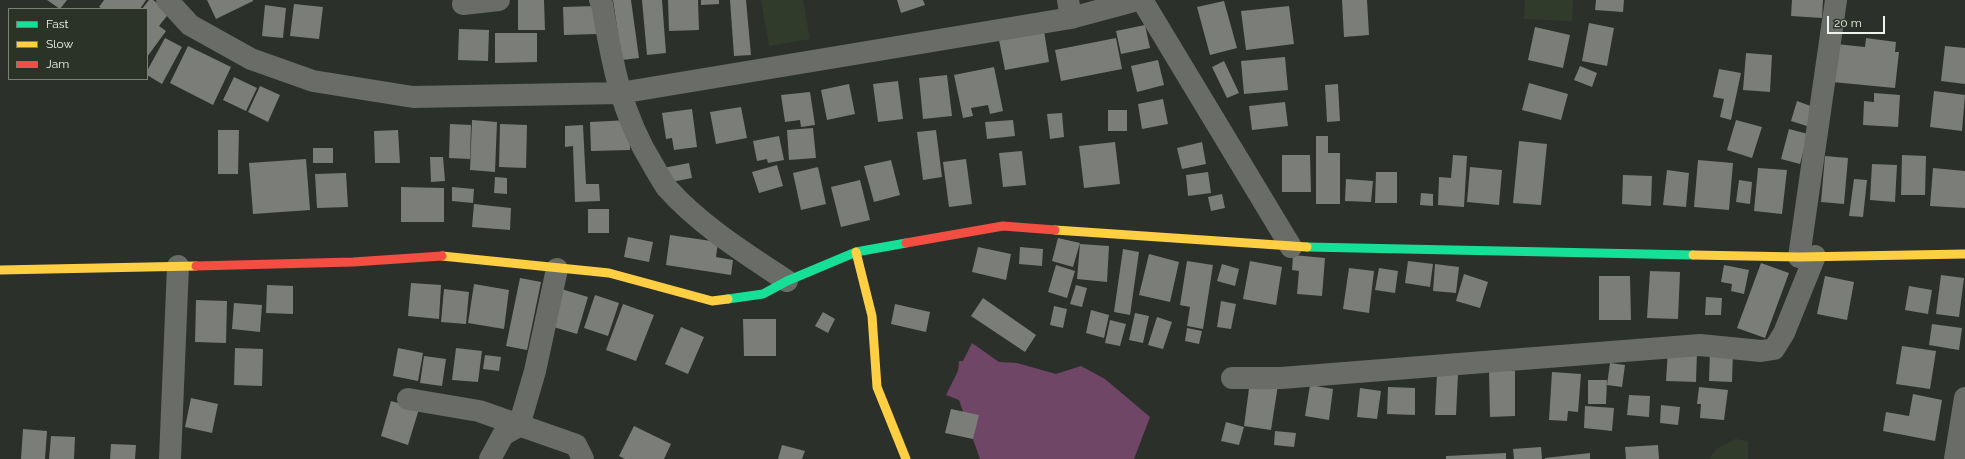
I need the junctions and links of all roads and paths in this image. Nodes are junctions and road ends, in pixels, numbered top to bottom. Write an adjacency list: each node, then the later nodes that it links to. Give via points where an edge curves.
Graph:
1 (166, 0): 9 (street, via 190,25 251,59 313,81 413,97)
2 (499, 0): 7 (street)
3 (600, 0): 9 (street)
4 (1138, 0): 8 (street)
5 (1142, 0): 10 (street)
6 (1836, 0): 13 (street)
7 (463, 4)
8 (1069, 9): 9 (street)
9 (620, 93): 17 (street, via 643,150 666,187 689,211 734,246)
10 (1291, 247): 11 (street, via 1003,226); 13 (street)
11 (856, 252): 17 (street); 25 (street, via 872,316 877,387)
12 (1965, 254): 13 (street)
13 (1807, 257): 18 (street, via 1784,333 1774,349 1761,351 1700,345 1281,378)
14 (178, 266): 15 (street, via 353,262 437,255); 16 (street); 22 (street)
15 (557, 269): 17 (street, via 609,273 712,301 763,294); 21 (street, via 535,371)
16 (0, 270)
17 (787, 281)
18 (1232, 378)
19 (1965, 398): 26 (street)
20 (408, 399): 21 (street, via 479,411)
21 (519, 426): 23 (street, via 503,435); 24 (street, via 576,445)
22 (170, 459)
23 (490, 459)
24 (583, 459)
25 (906, 459)
26 (1955, 459)

